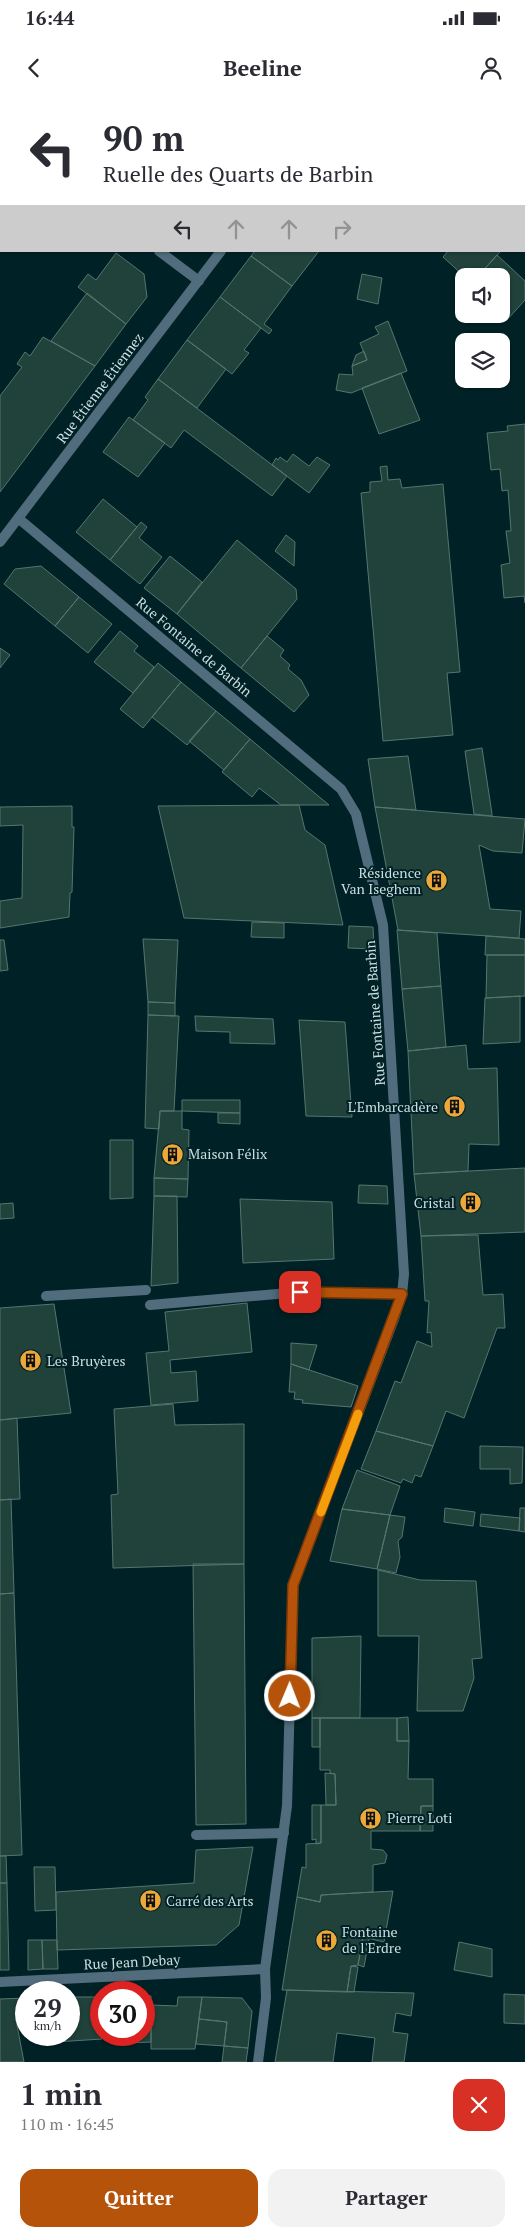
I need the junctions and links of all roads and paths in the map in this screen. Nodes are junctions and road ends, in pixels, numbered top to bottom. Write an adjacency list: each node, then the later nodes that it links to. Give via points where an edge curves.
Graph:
1 (160, 252): 3 (street)
2 (220, 252): 3 (street, Rue Étienne Étiennez)
3 (199, 281): 4 (street, Rue Étienne Étiennez)
4 (18, 518): 5 (street, Rue Étienne Étiennez); 7 (street, Rue Fontaine de Barbin, via 341,789 350,801 378,901 386,952 404,1241)
5 (0, 542)
6 (146, 1290): 8 (street)
7 (402, 1294): 9 (street, via 300,1292); 10 (street, Rue Fontaine de Barbin, via 293,1585)
8 (46, 1296)
9 (150, 1305)
10 (284, 1833): 11 (street); 12 (street, Rue Fontaine de Barbin)
11 (196, 1835)
12 (266, 1969): 13 (street, Rue Jean Debay); 14 (street, Rue Fontaine de Barbin)
13 (0, 1982)
14 (258, 2062)

